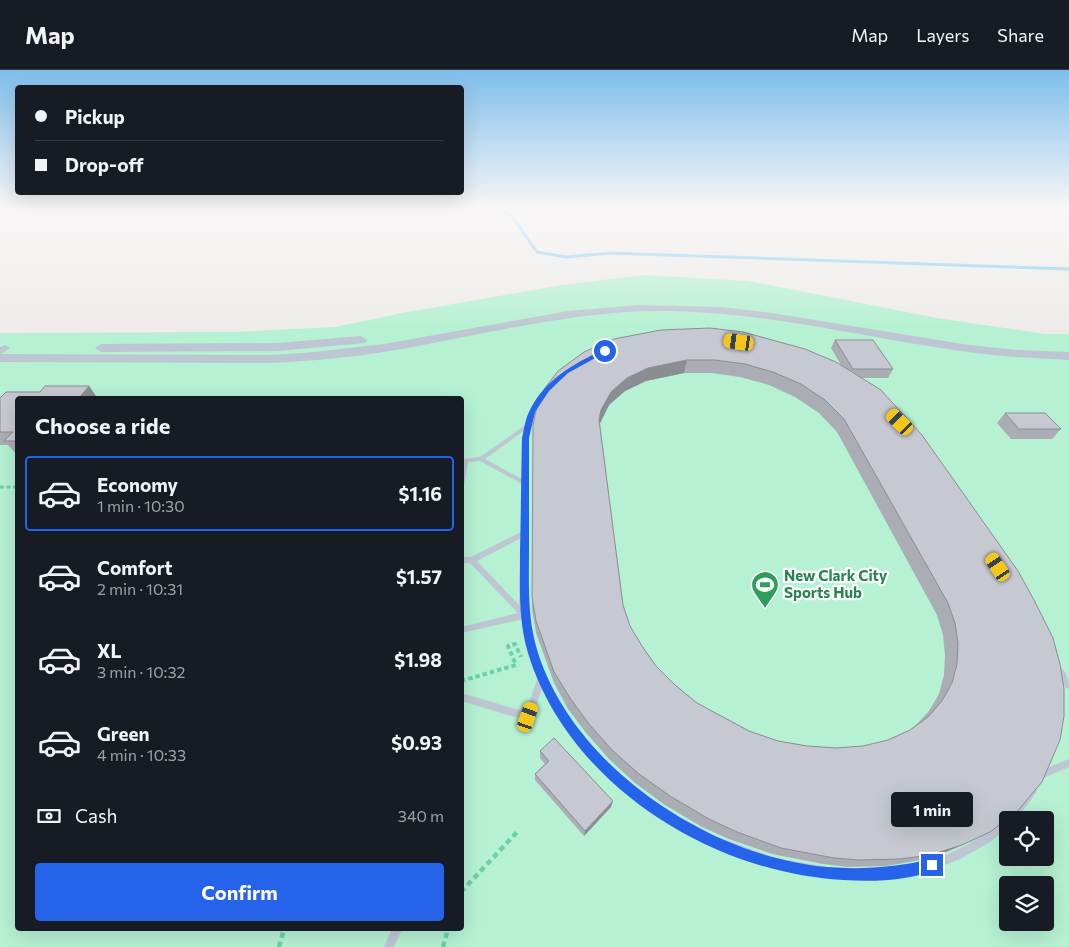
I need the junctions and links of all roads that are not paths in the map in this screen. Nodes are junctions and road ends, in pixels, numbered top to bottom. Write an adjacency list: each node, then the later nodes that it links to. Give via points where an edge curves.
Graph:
1 (1069, 346): 2 (street, via 944,336 746,303 637,298 565,303 395,335 316,345)
2 (1, 351): 3 (street, via 271,360 399,346 576,312 656,308 748,312 953,348)
3 (1069, 356)
4 (546, 390): 5 (lane)
5 (528, 425): 6 (lane); 8 (lane)
6 (481, 459): 7 (lane, via 465,460); 8 (lane)
7 (464, 466)
8 (525, 482): 9 (lane)
9 (523, 534): 11 (lane); 12 (lane)
10 (464, 560): 11 (lane)
11 (472, 560): 12 (lane)
12 (524, 615): 13 (lane); 15 (lane)
13 (464, 629)
14 (1053, 663): 16 (lane)
15 (542, 678): 17 (lane, via 528,717); 20 (lane, via 573,729 619,780 679,823 750,856 826,873 899,872 932,865 962,853)
16 (1069, 685)
17 (464, 698)
18 (1069, 763): 19 (lane, via 1042,771)
19 (1017, 811)
20 (999, 830)
21 (396, 931): 22 (lane)
22 (389, 947)

